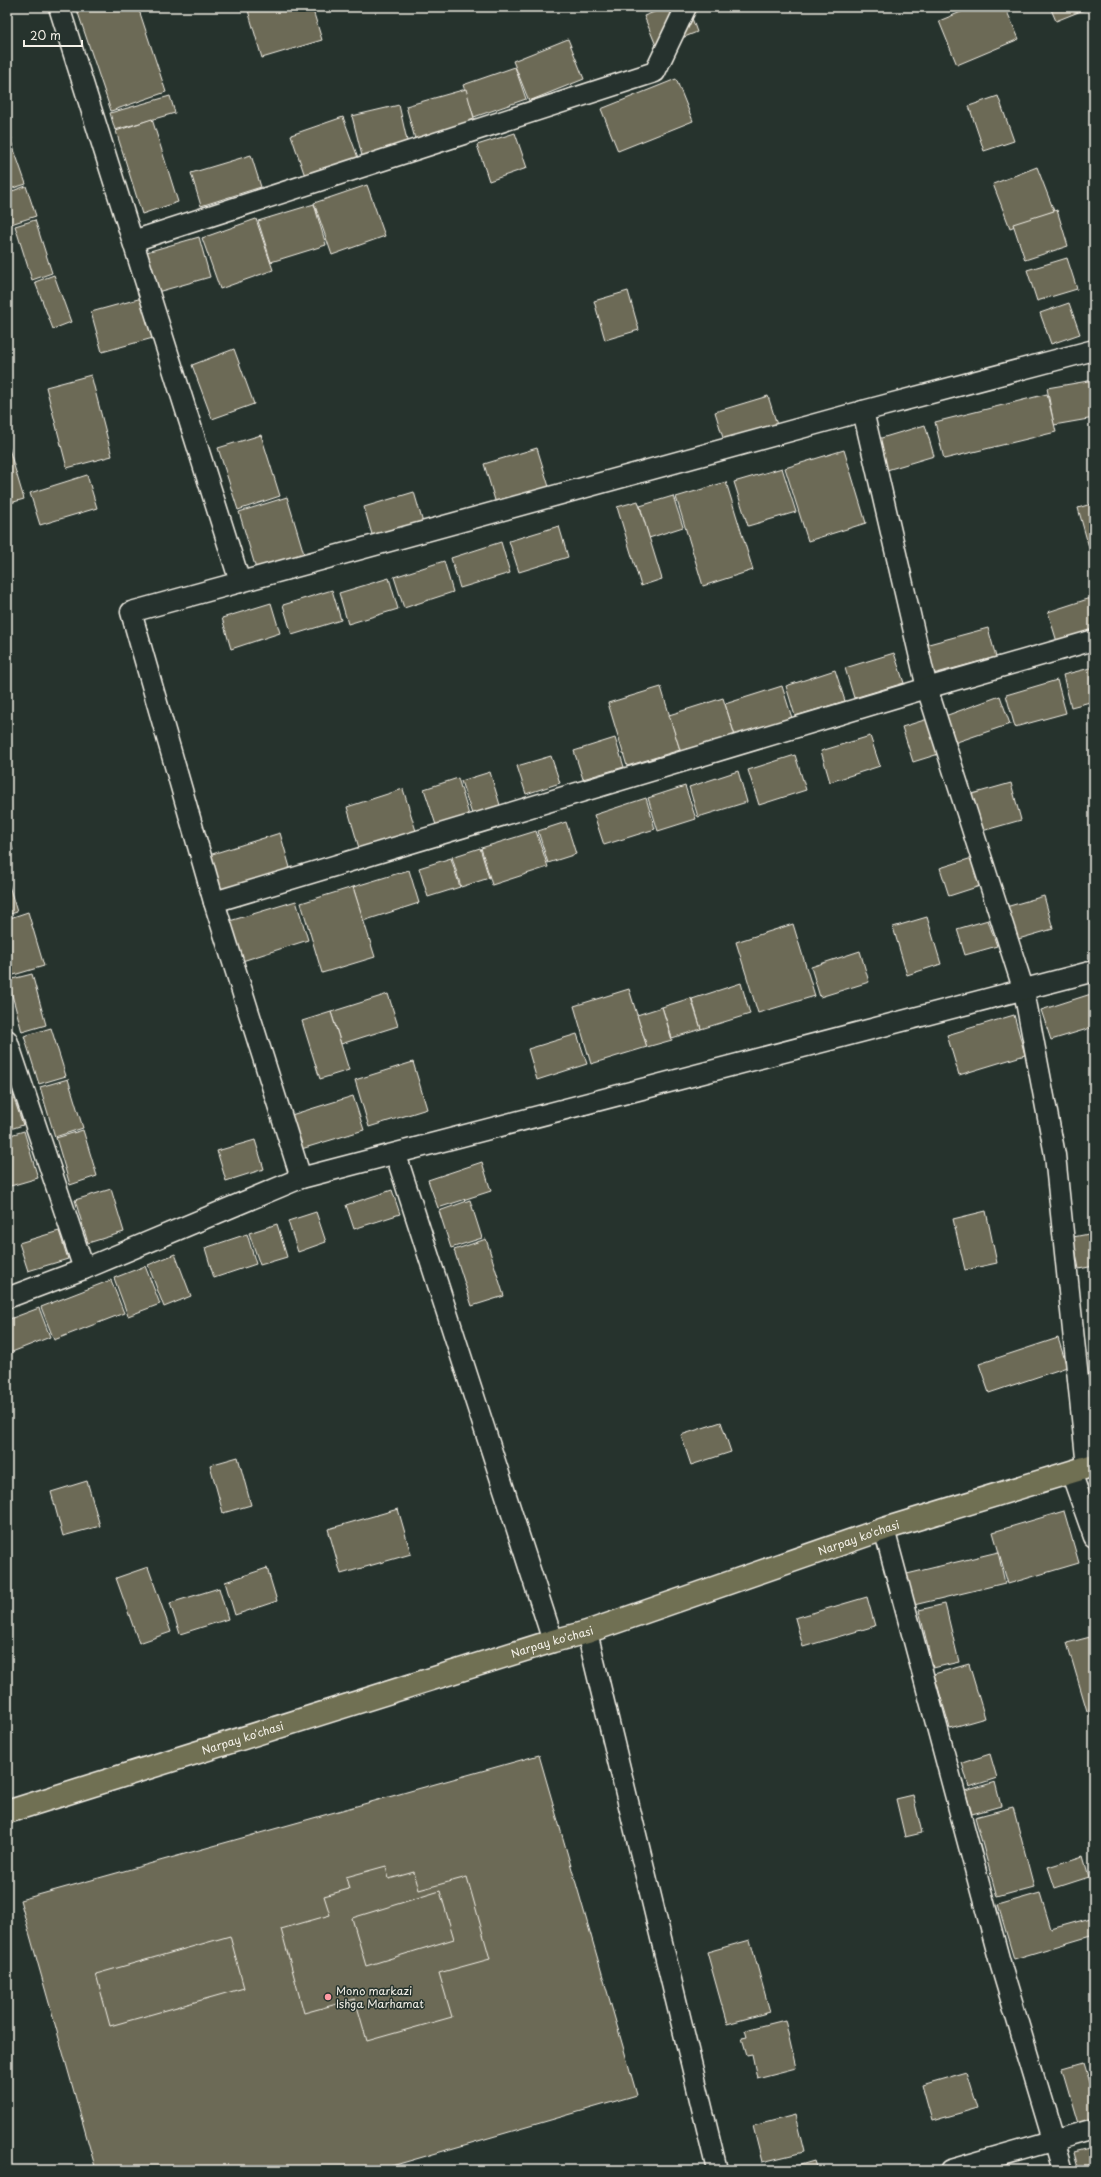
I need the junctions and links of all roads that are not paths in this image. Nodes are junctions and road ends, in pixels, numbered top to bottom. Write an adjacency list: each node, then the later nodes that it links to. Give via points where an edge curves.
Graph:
1 (59, 7): 3 (street)
2 (686, 7): 3 (street, via 656,72)
3 (133, 241): 6 (street)
4 (1094, 350): 5 (street)
5 (863, 411): 6 (street); 8 (street)
6 (240, 582): 9 (street, via 131,612)
7 (1094, 640): 8 (street)
8 (927, 688): 9 (street); 11 (street)
9 (214, 902): 14 (street)
10 (1094, 972): 11 (street)
11 (1024, 991): 13 (street); 17 (street, via 1055,1155)
12 (7, 1040): 15 (street)
13 (396, 1155): 14 (street); 21 (street)
14 (301, 1178): 15 (street)
15 (84, 1269): 16 (street)
16 (7, 1298)
17 (1084, 1468): 18 (main road, Narpay ko'chasi); 19 (street)
18 (884, 1529): 20 (main road, Narpay ko'chasi); 24 (street, via 1001,1966)
19 (1094, 1537)
20 (587, 1632): 21 (main road, Narpay ko'chasi); 25 (street)
21 (553, 1641): 22 (main road, Narpay ko'chasi)
22 (7, 1812)
23 (1094, 2129): 24 (street)
24 (1054, 2140): 26 (street); 27 (street)
25 (717, 2170)
26 (950, 2170)
27 (1062, 2170)

